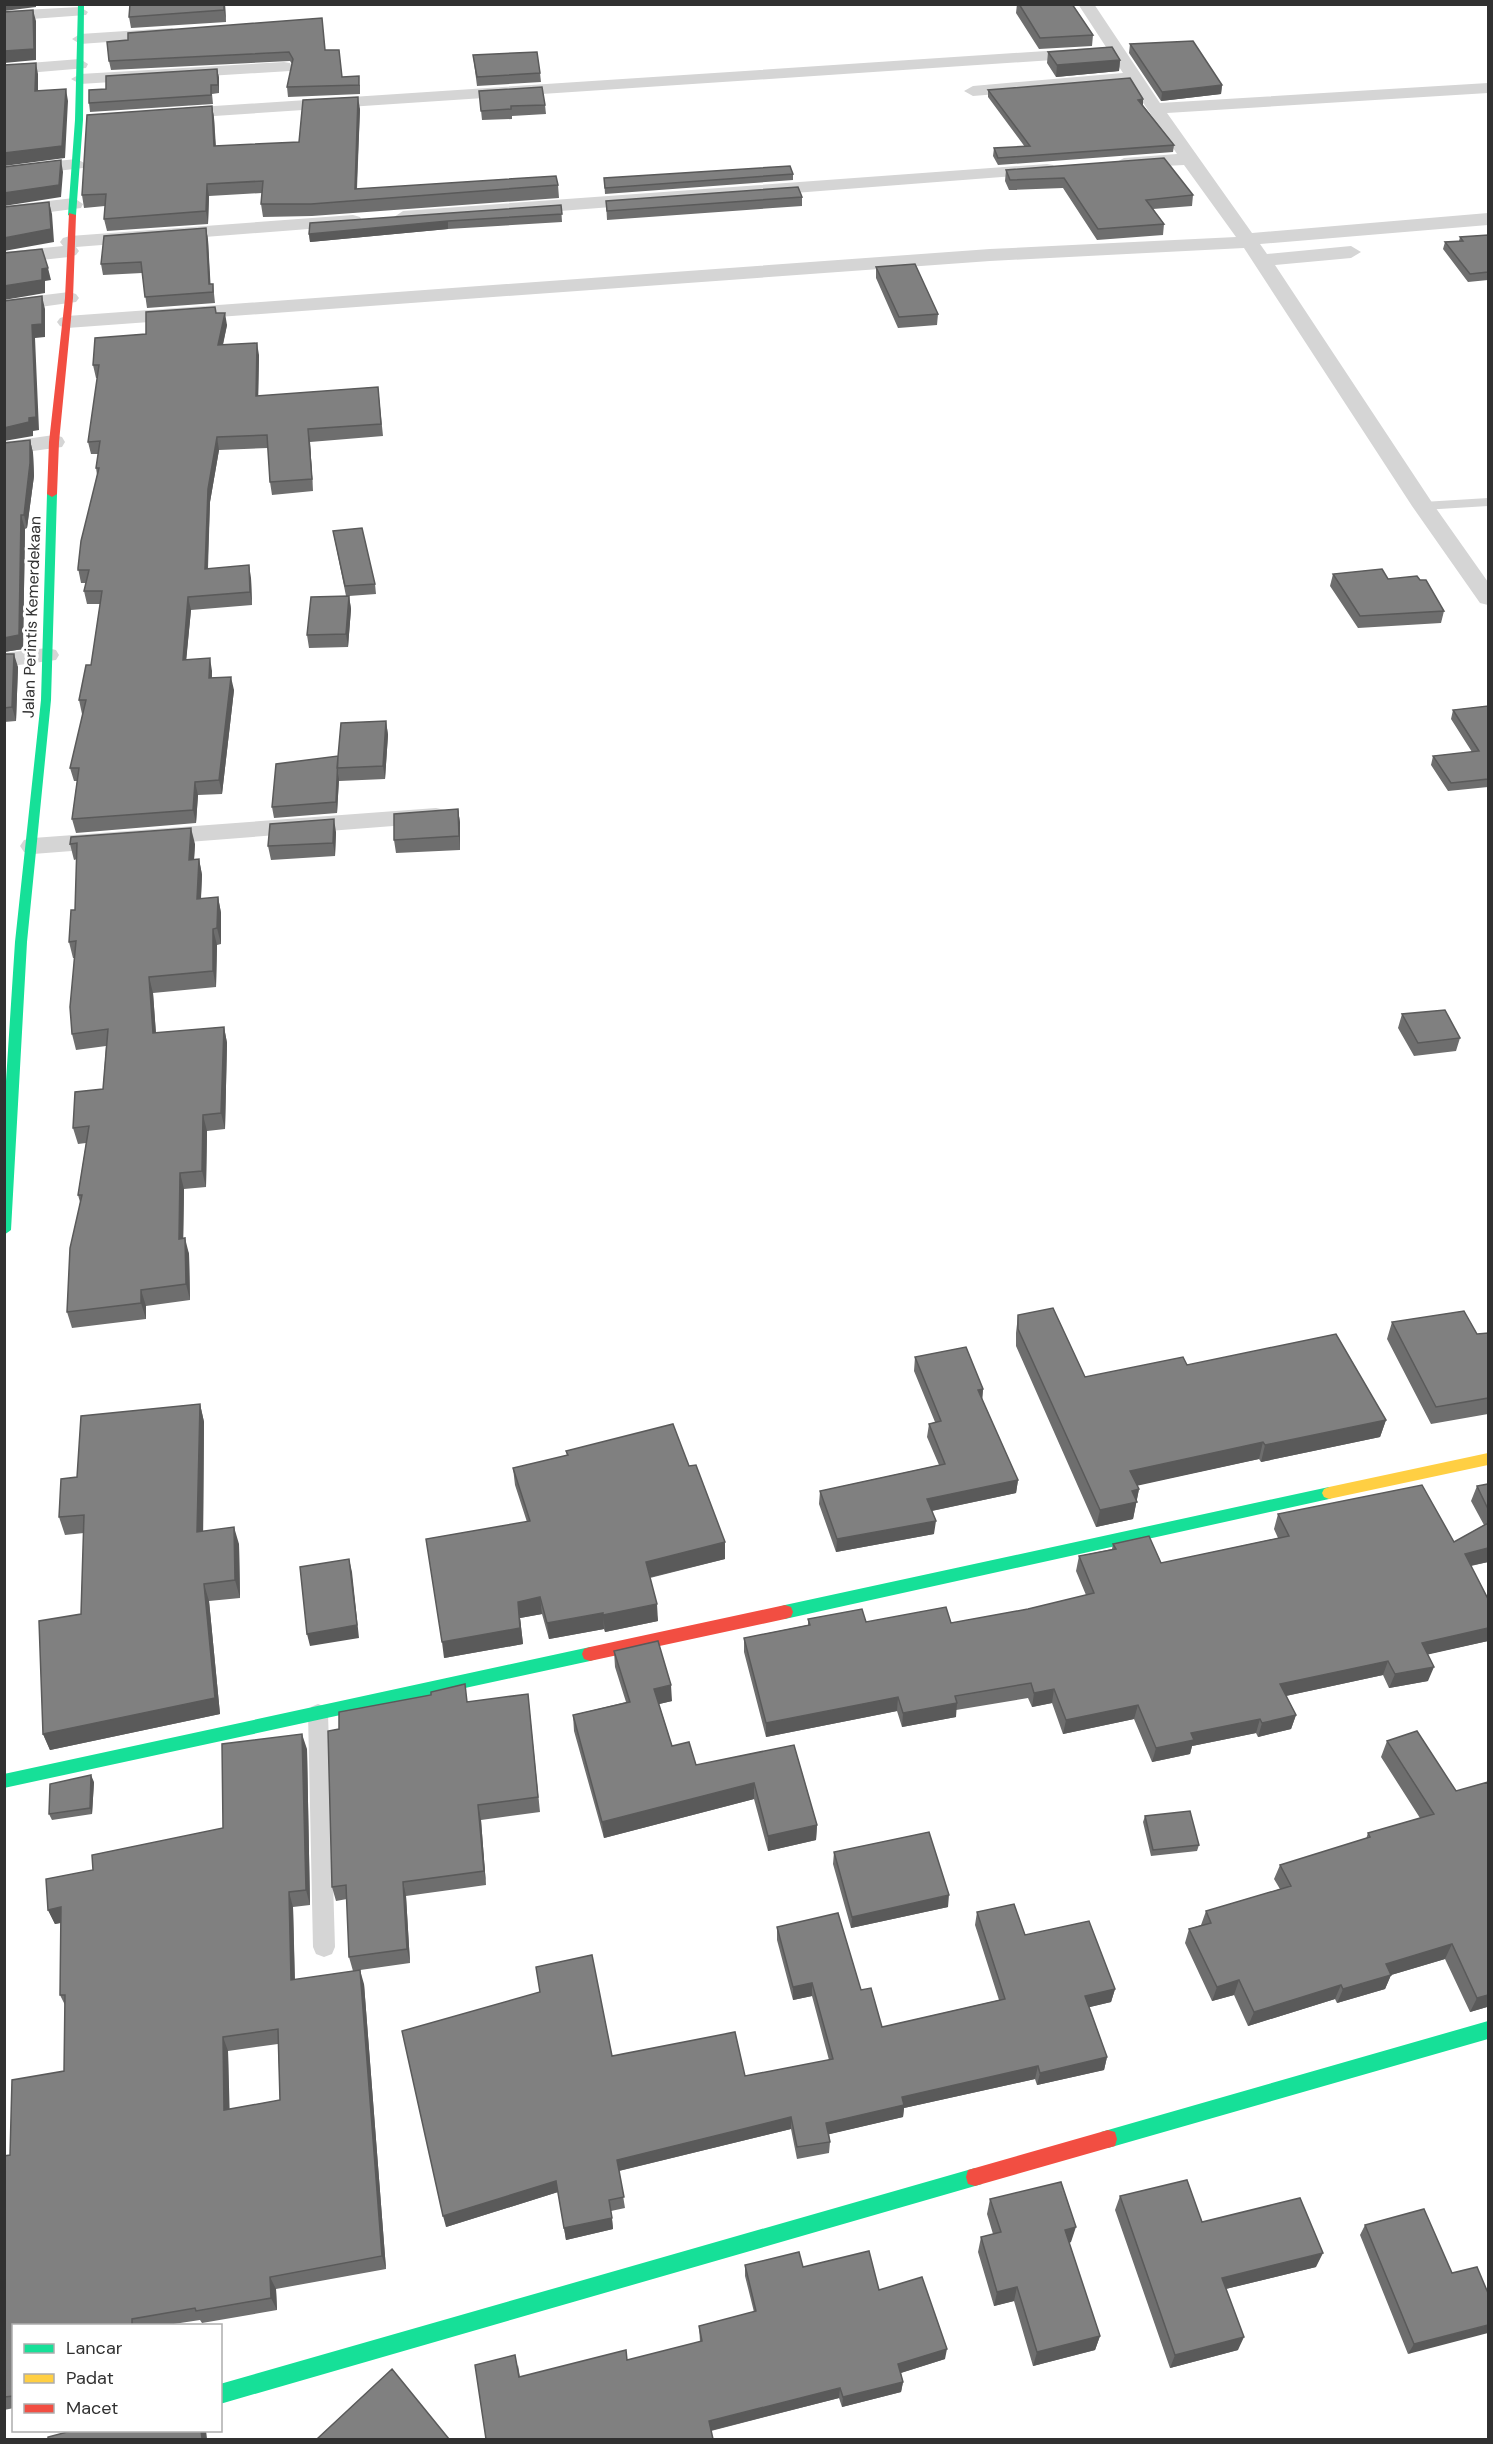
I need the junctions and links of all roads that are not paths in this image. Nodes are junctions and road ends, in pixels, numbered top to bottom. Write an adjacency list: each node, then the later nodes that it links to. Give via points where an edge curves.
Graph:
1 (1086, 4): 6 (street)
2 (81, 8): 3 (street); 5 (street, Jalan Perintis Kemerdekaan)
3 (4, 16)
4 (194, 31): 5 (street)
5 (80, 39): 9 (street, Jalan Perintis Kemerdekaan)
6 (1117, 51): 10 (street); 14 (street)
7 (284, 66): 9 (street)
8 (4, 70): 9 (street)
9 (80, 72): 16 (street, Jalan Perintis Kemerdekaan, via 85,120)
10 (1135, 77): 12 (street); 13 (street)
11 (1488, 88): 13 (street)
12 (973, 91)
13 (1156, 108): 15 (street)
14 (151, 116)
15 (1189, 159): 17 (street); 23 (street)
16 (77, 164): 19 (street); 20 (street, Jalan Perintis Kemerdekaan)
17 (1105, 165)
18 (1069, 167): 24 (street, via 382,218)
19 (4, 172)
20 (74, 204): 21 (street); 24 (street, Jalan Perintis Kemerdekaan)
21 (4, 212)
22 (1488, 219): 23 (street)
23 (1248, 240): 27 (street); 30 (street)
24 (70, 246): 26 (street); 28 (street, Jalan Perintis Kemerdekaan)
25 (1368, 251): 27 (street)
26 (4, 258)
27 (1262, 260): 34 (street)
28 (69, 298): 29 (street); 30 (street, Jalan Perintis Kemerdekaan)
29 (4, 306)
30 (67, 322): 31 (street, Jalan Perintis Kemerdekaan)
31 (54, 442): 32 (street); 36 (street, Jalan Perintis Kemerdekaan)
32 (4, 449)
33 (1488, 501): 34 (lane)
34 (1423, 506): 35 (street)
35 (1487, 595)
36 (47, 655): 37 (street); 39 (street, Jalan Perintis Kemerdekaan)
37 (4, 660)
38 (458, 814): 39 (street)
39 (33, 846): 40 (street, Jalan Perintis Kemerdekaan)
40 (12, 952): 41 (street, Jalan Perintis Kemerdekaan)
41 (7, 1167): 42 (street, Jalan Perintis Kemerdekaan)
42 (4, 1230)
43 (1488, 1459): 44 (street)
44 (318, 1713): 45 (street); 46 (lane)
45 (4, 1781)
46 (324, 1947)
47 (1488, 2030): 48 (street)
48 (222, 2393)

